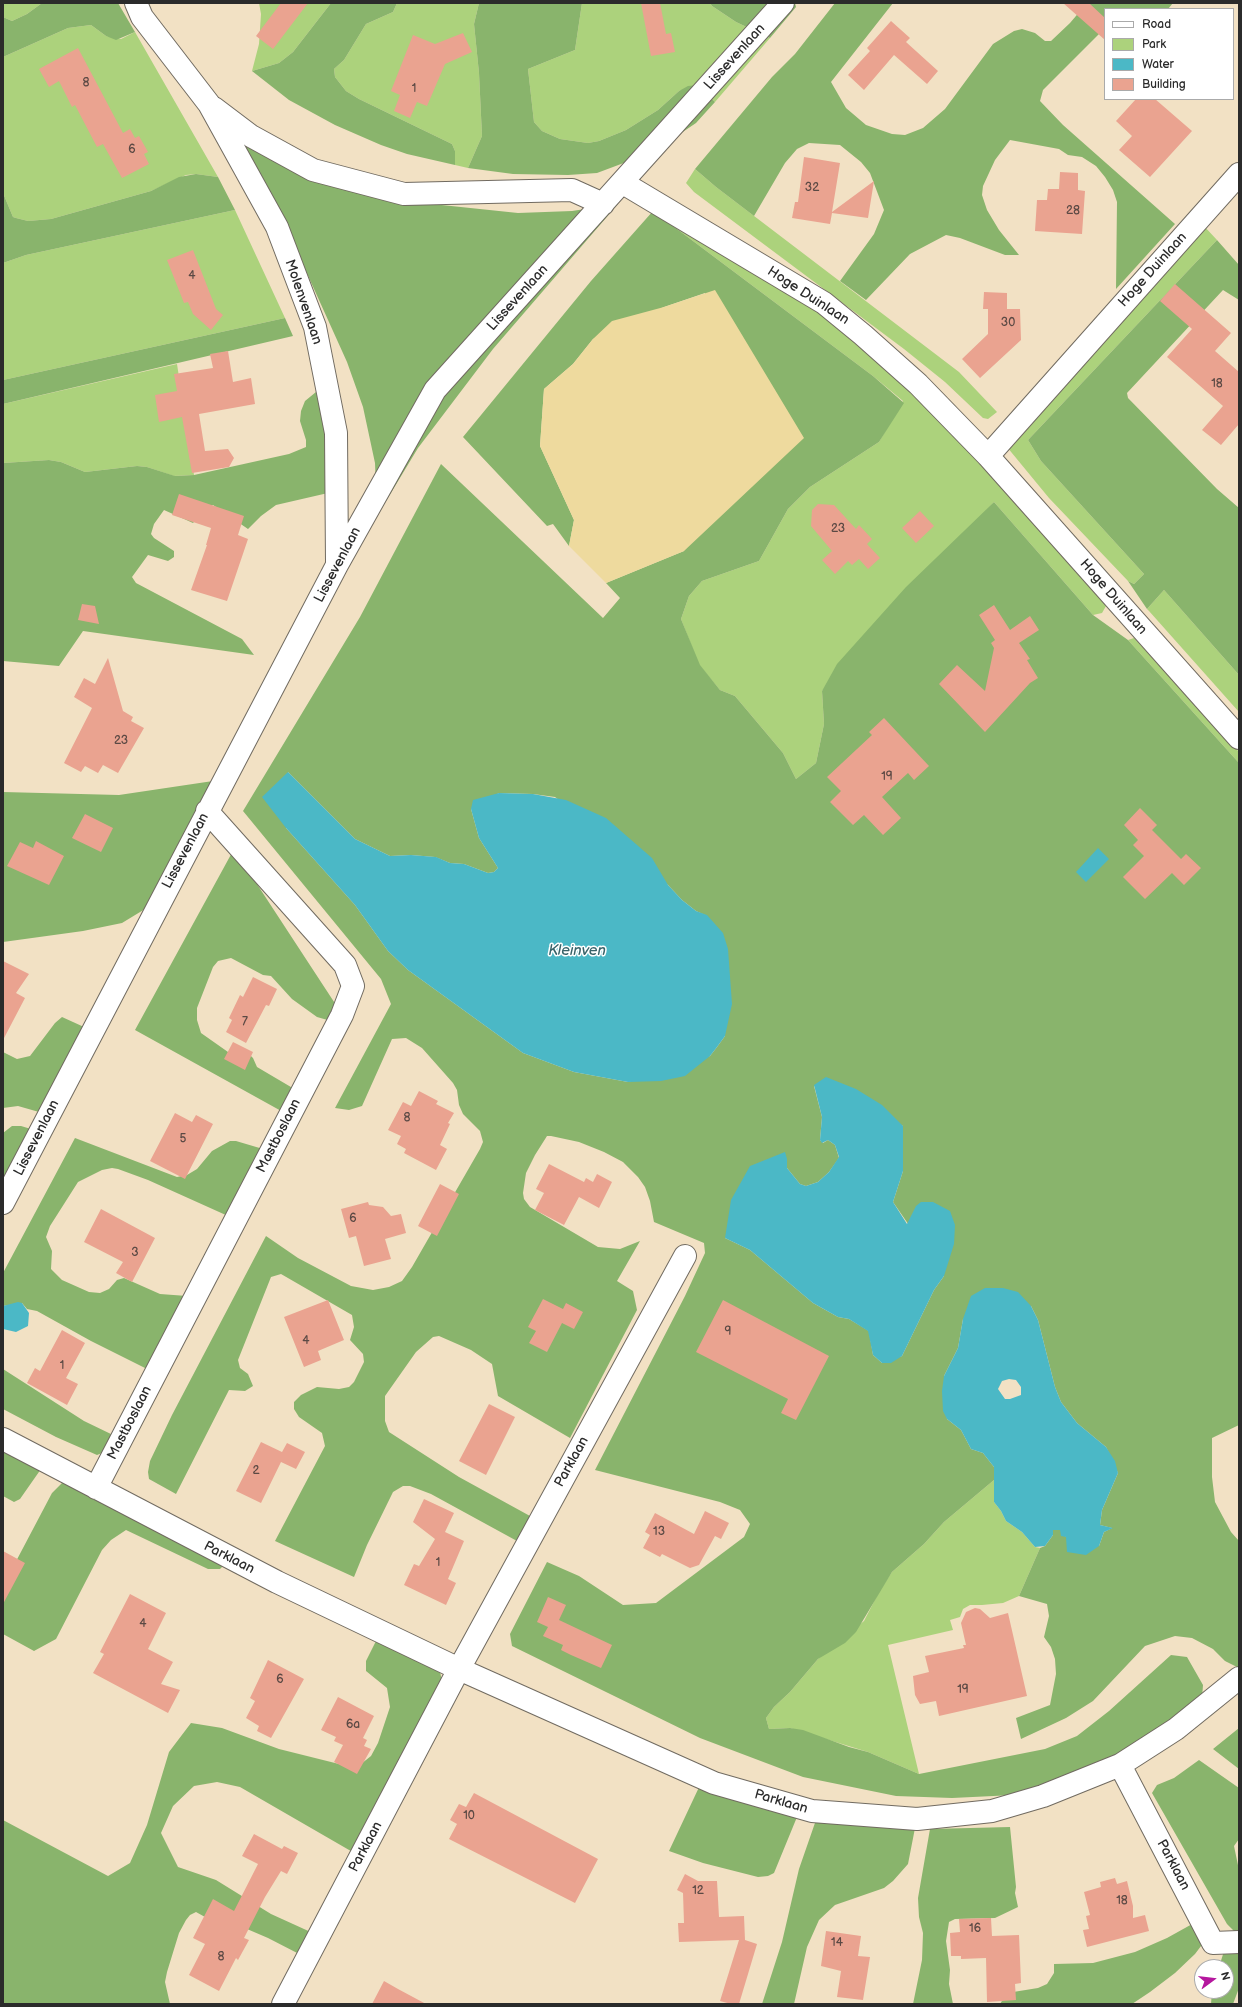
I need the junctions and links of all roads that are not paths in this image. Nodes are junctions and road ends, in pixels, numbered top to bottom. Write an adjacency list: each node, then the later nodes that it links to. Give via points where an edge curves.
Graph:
1 (136, 3): 3 (street, Molenvenlaan, via 142,17)
2 (783, 3): 5 (street, Lissevenlaan)
3 (209, 104): 6 (street, Molenvenlaan, via 252,136 314,170 404,194 572,190); 8 (street, Molenvenlaan, via 277,227 314,327 336,433)
4 (1239, 174): 7 (street, Hoge Duinlaan)
5 (623, 183): 6 (street, Lissevenlaan); 7 (street, Hoge Duinlaan, via 837,312 918,384)
6 (603, 204): 8 (street, Lissevenlaan, via 435,390)
7 (988, 456): 9 (street, Hoge Duinlaan)
8 (337, 565): 10 (street, Lissevenlaan)
9 (1239, 738)
10 (207, 811): 11 (street, Lissevenlaan); 14 (street, Mastboslaan, via 345,965 353,986 339,1022)
11 (3, 1203)
12 (685, 1256): 15 (street, Parklaan)
13 (3, 1439): 14 (street, Parklaan)
14 (96, 1488): 15 (street, Parklaan, via 276,1582)
15 (459, 1669): 17 (street, Parklaan, via 714,1783 812,1811 917,1819 992,1811 1043,1796); 19 (street, Parklaan)
16 (1239, 1678): 17 (street, Parklaan, via 1176,1729)
17 (1120, 1765): 18 (street, Parklaan, via 1213,1943)
18 (1239, 1942)
19 (283, 2004)

